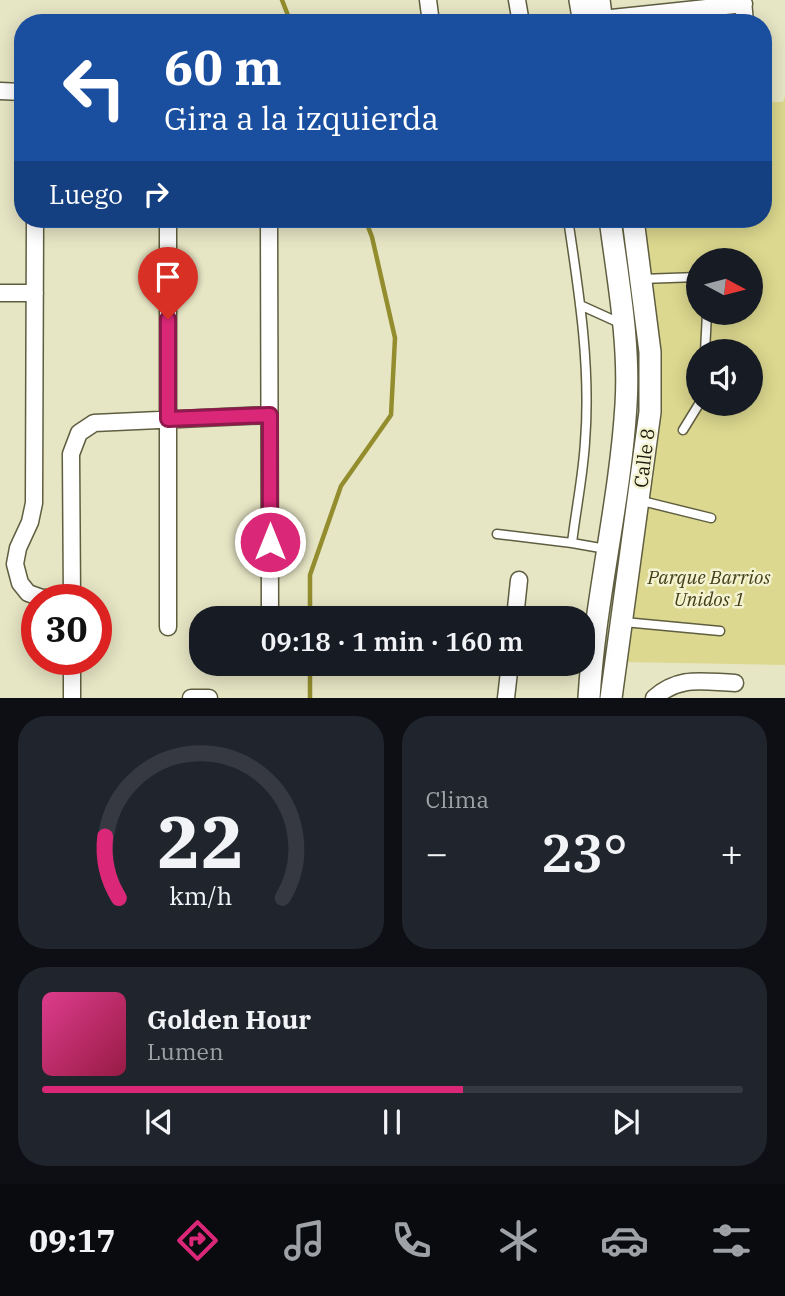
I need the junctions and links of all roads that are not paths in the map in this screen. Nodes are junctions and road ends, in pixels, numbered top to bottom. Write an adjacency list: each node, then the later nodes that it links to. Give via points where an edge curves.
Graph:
1 (580, 0): 3 (main road)
2 (744, 2): 4 (street)
3 (595, 14)
4 (618, 14)
5 (35, 228): 14 (street)
6 (168, 228): 19 (street)
7 (269, 228): 17 (street)
8 (569, 228): 15 (lane)
9 (611, 228): 16 (main road, Calle 8)
10 (634, 228): 12 (main road, Calle 8)
11 (686, 277): 12 (lane)
12 (641, 279): 21 (main road, Calle 8, via 650,352 650,412)
13 (0, 293): 14 (street)
14 (35, 293): 27 (street, via 34,503 15,564)
15 (580, 305): 16 (lane); 24 (lane, via 585,442)
16 (623, 324): 25 (main road, Calle 8, via 626,404)
17 (270, 415): 19 (street); 29 (street)
18 (691, 416): 20 (lane)
19 (168, 419): 28 (street, via 94,423 75,440 71,454); 32 (street)
20 (683, 429)
21 (638, 500): 22 (lane); 31 (main road, Calle 8)
22 (711, 518)
23 (497, 534): 24 (lane)
24 (572, 543): 25 (lane)
25 (607, 549): 41 (main road, Calle 8)
26 (519, 580): 30 (street)
27 (21, 584)
28 (72, 584)
29 (270, 606)
30 (516, 606)
31 (621, 622): 33 (lane); 42 (main road, Calle 8)
32 (168, 627)
33 (720, 631)
34 (72, 675): 37 (street)
35 (509, 676): 40 (street)
36 (735, 683): 43 (street, via 684,681)
37 (72, 698)
38 (191, 698): 39 (street)
39 (209, 698)
40 (506, 698)
41 (589, 698)
42 (611, 698)
43 (654, 698)

